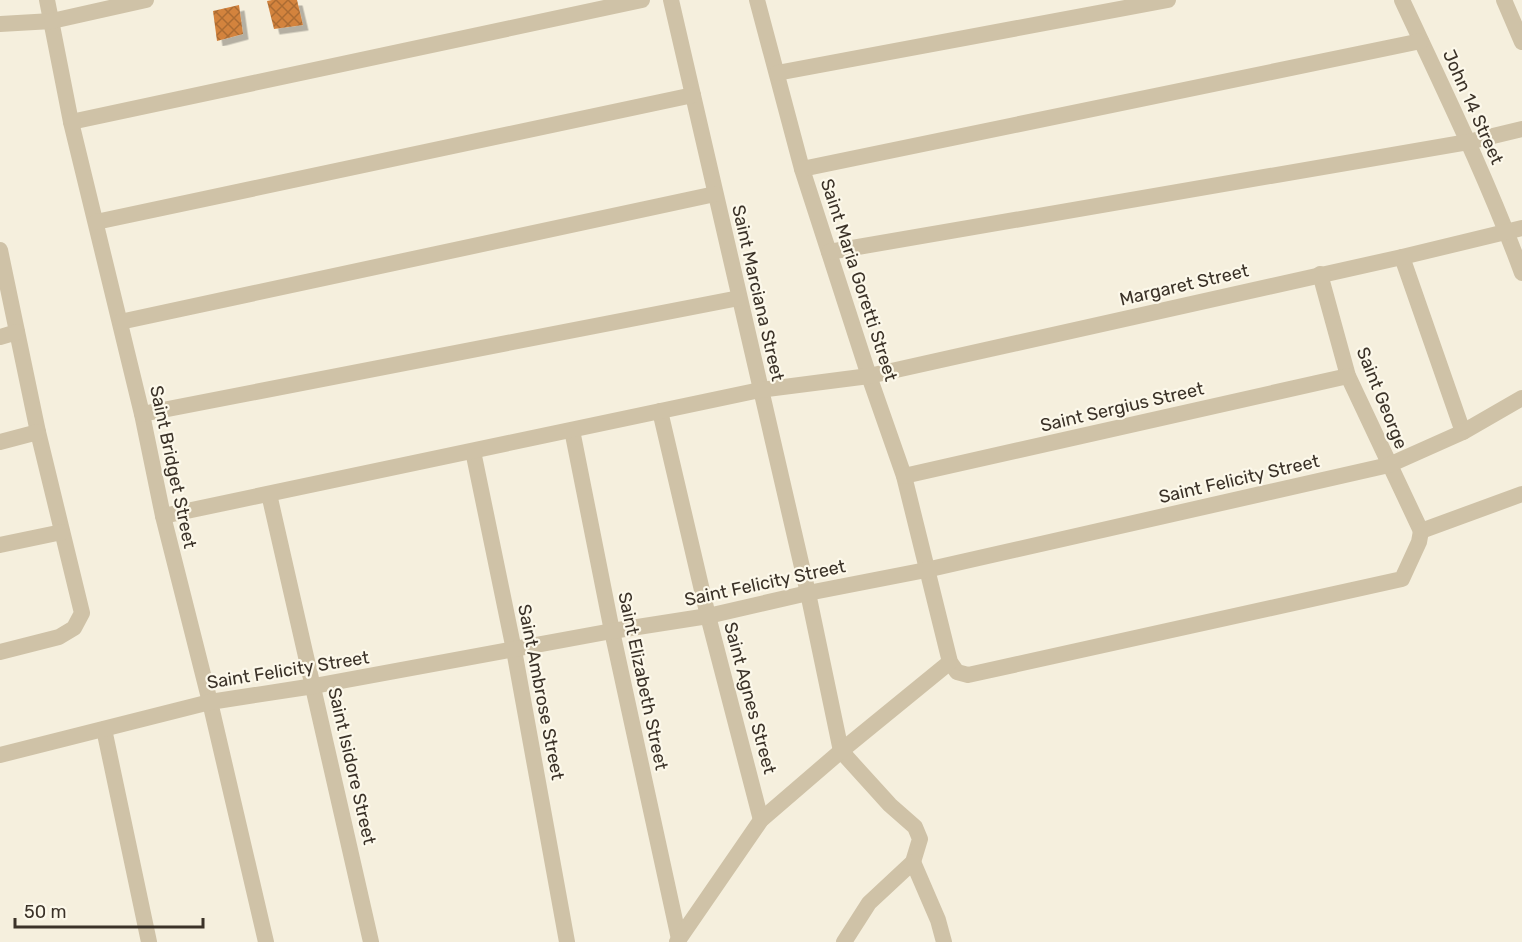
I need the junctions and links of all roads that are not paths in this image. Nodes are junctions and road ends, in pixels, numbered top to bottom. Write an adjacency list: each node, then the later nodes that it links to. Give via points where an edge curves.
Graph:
1 (47, 0): 9 (street, Saint Bridget Street)
2 (146, 0): 9 (street)
3 (642, 0): 15 (street)
4 (671, 0): 14 (street, Saint Marciana Street)
5 (757, 0): 13 (street, Saint Maria Goretti Street)
6 (1168, 0): 13 (street)
7 (1402, 0): 11 (street, John 14 Street)
8 (1504, 0): 12 (street)
9 (52, 21): 10 (street); 15 (street, Saint Bridget Street)
10 (0, 24)
11 (1421, 41): 17 (street, John 14 Street); 18 (street)
12 (1522, 42)
13 (777, 73): 18 (street, Saint Maria Goretti Street)
14 (693, 95): 19 (street, Saint Marciana Street); 20 (street)
15 (71, 122): 20 (street, Saint Bridget Street)
16 (1522, 129): 17 (street)
17 (1468, 142): 21 (street, John 14 Street); 23 (street)
18 (802, 169): 23 (street, Saint Maria Goretti Street)
19 (715, 194): 27 (street, Saint Marciana Street); 28 (street)
20 (96, 222): 28 (street, Saint Bridget Street)
21 (1514, 230): 24 (street, Margaret Street); 25 (street)
22 (0, 250): 29 (street)
23 (829, 252): 31 (street, Saint Maria Goretti Street)
24 (1402, 257): 26 (street, Margaret Street); 39 (street)
25 (1522, 273)
26 (1320, 274): 31 (street, Margaret Street); 32 (street, Saint George)
27 (739, 298): 33 (street, Saint Marciana Street); 36 (street)
28 (120, 322): 36 (street, Saint Bridget Street)
29 (17, 332): 30 (street); 38 (street)
30 (0, 337)
31 (869, 376): 33 (street, Margaret Street); 43 (street, Saint Maria Goretti Street)
32 (1348, 376): 42 (street, Saint George); 43 (street, Saint Sergius Street)
33 (760, 390): 35 (street, Margaret Street); 51 (street, Saint Marciana Street)
34 (1522, 398): 39 (street, Saint Felicity Street)
35 (660, 411): 37 (street, Margaret Street); 52 (street, Saint Agnes Street)
36 (142, 414): 46 (street, Saint Bridget Street)
37 (572, 430): 41 (street, Margaret Street); 53 (street, Saint Elizabeth Street)
38 (38, 432): 40 (street); 48 (street)
39 (1463, 432): 42 (street, Saint Felicity Street)
40 (0, 442)
41 (473, 451): 44 (street, Margaret Street); 54 (street, Saint Ambrose Street)
42 (1389, 465): 47 (street, Saint George); 50 (street, Saint Felicity Street)
43 (904, 476): 50 (street, Saint Maria Goretti Street)
44 (269, 494): 46 (street, Margaret Street); 57 (street, Saint Isidore Street)
45 (1522, 494): 47 (street)
46 (163, 516): 58 (street, Saint Bridget Street)
47 (1421, 531): 56 (street, via 1402,579 968,675 957,672)
48 (62, 532): 49 (street); 55 (street, via 82,613 74,628 59,637)
49 (0, 545)
50 (926, 570): 51 (street, Saint Felicity Street); 56 (street, Saint Maria Goretti Street)
51 (808, 593): 52 (street, Saint Felicity Street); 60 (street, Saint Marciana Street)
52 (708, 616): 53 (street, Saint Felicity Street); 62 (street, Saint Agnes Street)
53 (612, 631): 54 (street, Saint Felicity Street); 64 (street, Saint Elizabeth Street)
54 (514, 650): 57 (street, Saint Felicity Street); 68 (street, Saint Ambrose Street)
55 (0, 652)
56 (950, 662): 60 (street)
57 (314, 686): 58 (street, Saint Felicity Street); 67 (street, Saint Isidore Street)
58 (210, 702): 59 (street, Saint Felicity Street); 66 (street, Saint Bridget Street)
59 (104, 729): 61 (street, Saint Felicity Street); 65 (street)
60 (841, 751): 62 (street); 63 (street, via 915,827 920,839)
61 (0, 755)
62 (761, 820): 64 (street)
63 (913, 862): 69 (street, via 869,903); 70 (street)
64 (678, 940)
65 (149, 942)
66 (266, 942)
67 (371, 942)
68 (567, 942)
69 (844, 942)
70 (944, 942)

